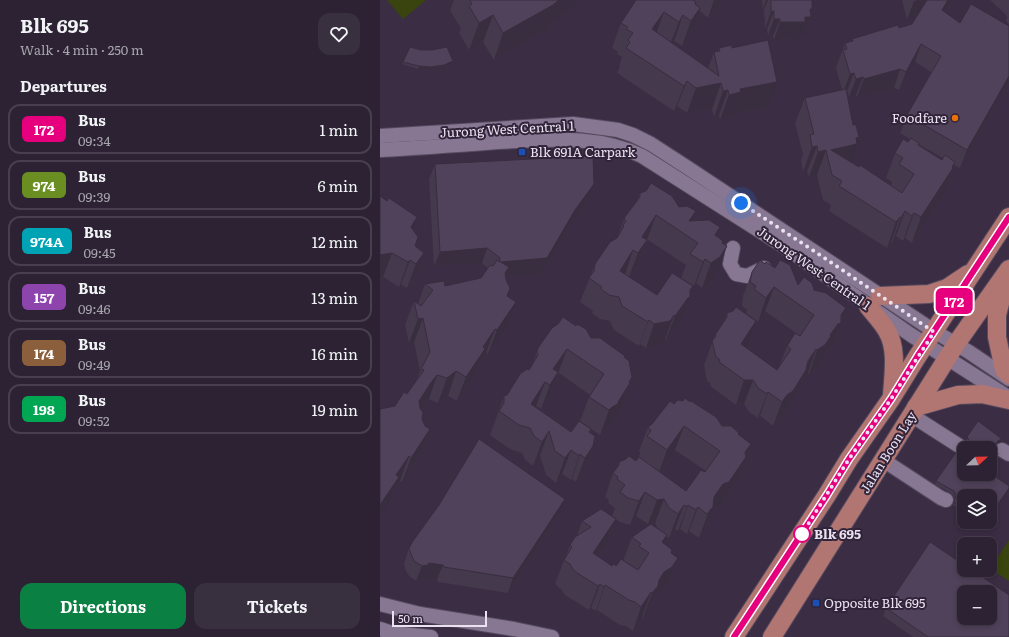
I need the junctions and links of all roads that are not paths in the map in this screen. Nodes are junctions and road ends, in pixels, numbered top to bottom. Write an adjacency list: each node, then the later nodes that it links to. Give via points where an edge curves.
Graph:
1 (380, 136): 8 (street, Jurong West Central 1, via 573,124 618,130 633,135 820,255)
2 (380, 150): 8 (street, Jurong West Central 1, via 562,139 628,149)
3 (1009, 217): 6 (main road, Jalan Boon Lay)
4 (733, 248): 5 (street, via 730,264 736,274 747,276)
5 (764, 268)
6 (975, 269): 8 (main road, via 947,288 929,294); 9 (main road, Jalan Boon Lay)
7 (1009, 269): 10 (main road, Jalan Boon Lay); 11 (main road, via 997,315 996,337 1004,370)
8 (874, 301): 9 (street, Jurong West Central 1); 13 (main road, via 893,348)
9 (930, 338): 10 (street, Jurong West Central 1); 13 (main road, Jalan Boon Lay)
10 (952, 351): 12 (street); 14 (street); 15 (main road, Jalan Boon Lay)
11 (1009, 375)
12 (1009, 379)
13 (891, 399): 23 (main road, Jalan Boon Lay, via 849,459)
14 (1009, 399): 15 (main road, via 982,394 958,395)
15 (914, 411): 16 (street); 17 (main road, Jalan Boon Lay)
16 (957, 444)
17 (883, 460): 18 (street); 24 (main road, Jalan Boon Lay)
18 (946, 500)
19 (380, 604): 22 (street, via 420,614)
20 (380, 629): 21 (street)
21 (431, 637)
22 (552, 637)
23 (734, 637)
24 (772, 637)

